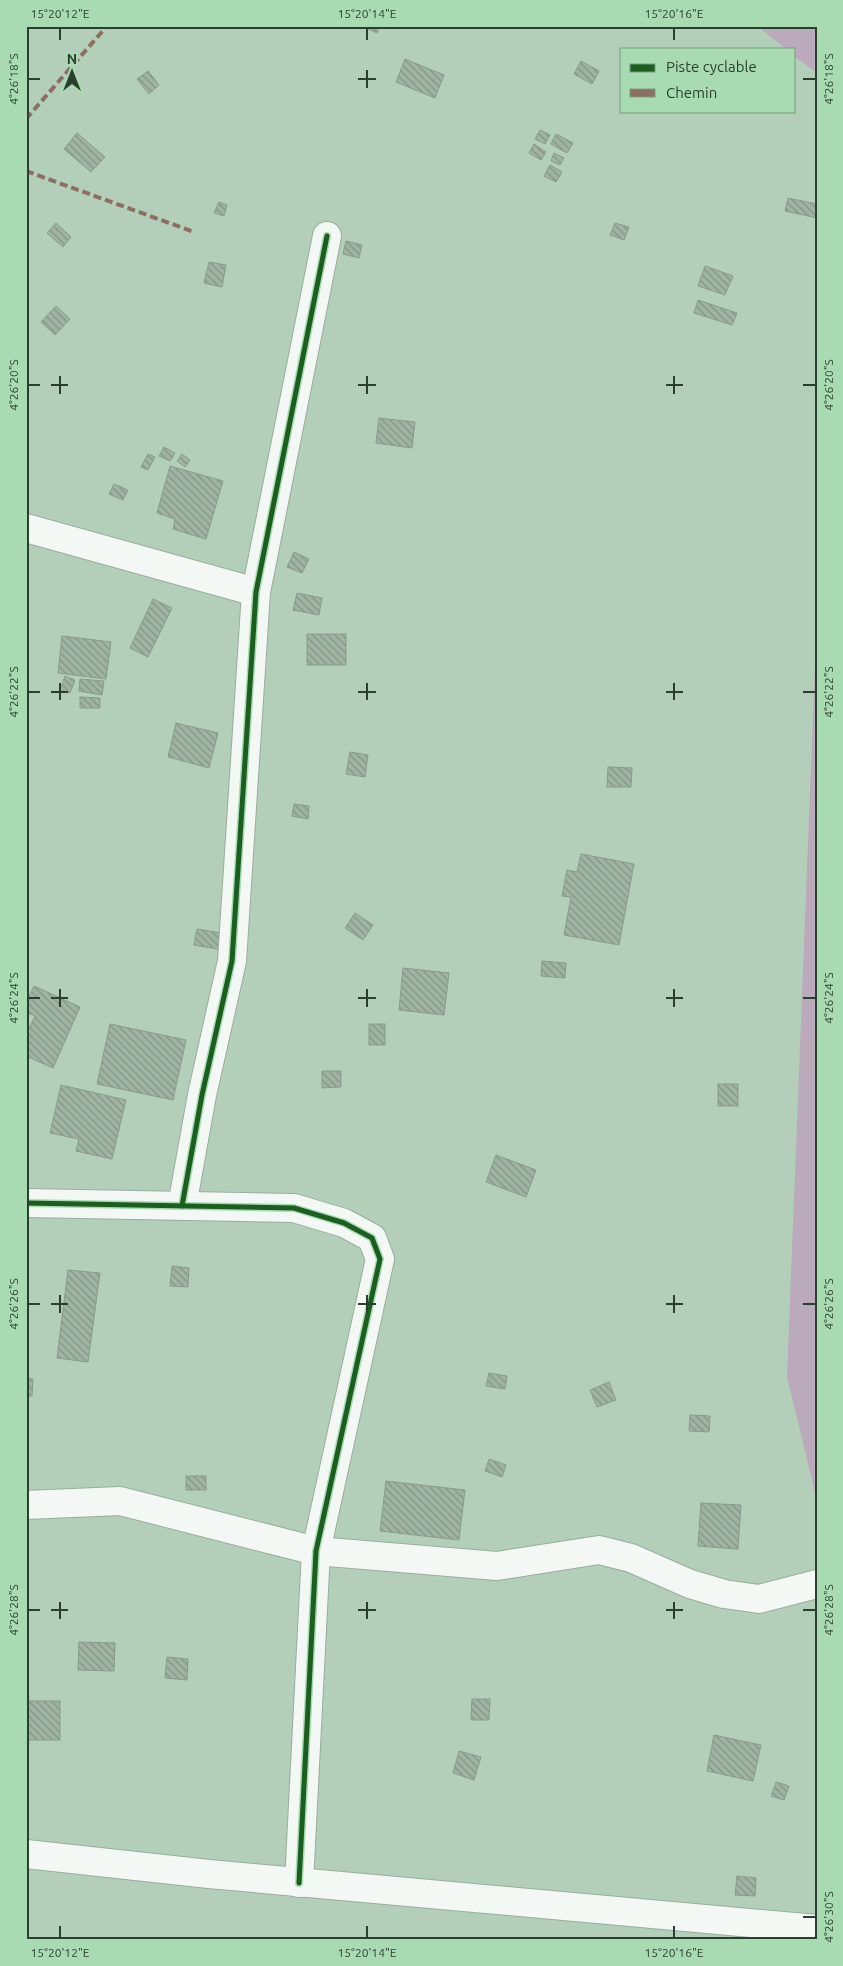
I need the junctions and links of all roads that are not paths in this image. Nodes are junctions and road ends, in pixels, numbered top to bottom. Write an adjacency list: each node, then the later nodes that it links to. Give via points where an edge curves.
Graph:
1 (326, 236): 3 (street)
2 (26, 528): 3 (street)
3 (256, 592): 5 (street, via 232,961 202,1095)
4 (26, 1203): 5 (street)
5 (182, 1206): 7 (street, via 294,1208 344,1223 372,1238 380,1259)
6 (26, 1505): 7 (street, via 120,1501)
7 (316, 1551): 8 (street, via 497,1566 599,1550 631,1558 690,1584 724,1594 759,1599); 10 (street)
8 (817, 1584)
9 (26, 1854): 10 (street)
10 (299, 1883): 11 (street)
11 (817, 1929)

